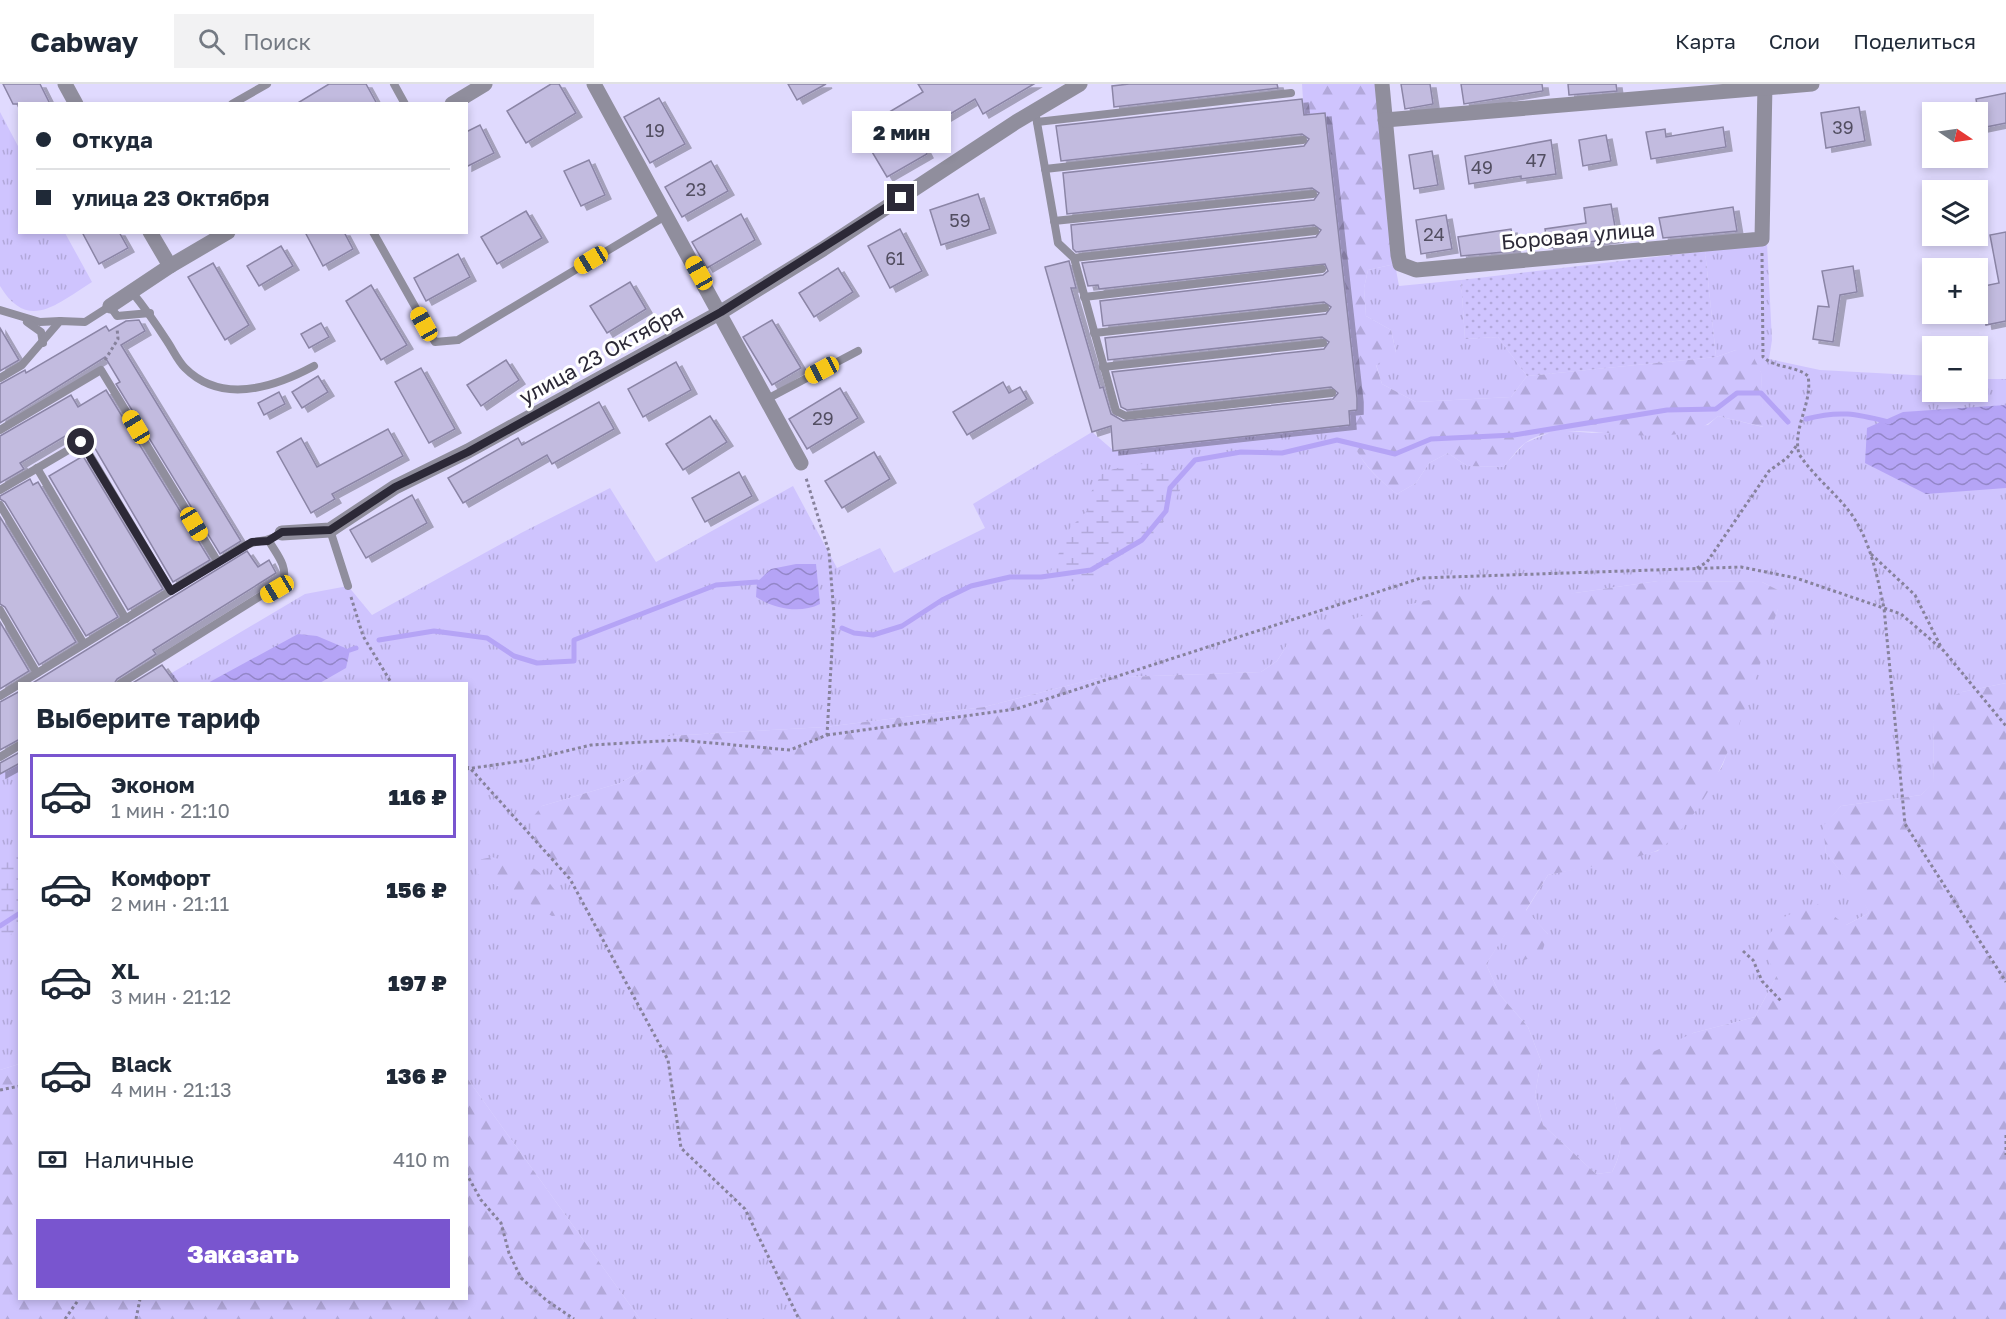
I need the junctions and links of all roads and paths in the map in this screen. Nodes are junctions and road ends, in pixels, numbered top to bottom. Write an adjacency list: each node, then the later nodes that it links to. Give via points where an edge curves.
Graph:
1 (66, 84): 11 (street)
2 (267, 84): 12 (lane)
3 (394, 84): 13 (lane)
4 (485, 84): 14 (street)
5 (594, 84): 20 (street)
6 (1080, 84): 15 (street, улица 23 Октября)
7 (1382, 84): 16 (street)
8 (1812, 84): 9 (street)
9 (1765, 86): 16 (street); 26 (street)
10 (1291, 93): 15 (lane)
11 (75, 102)
12 (236, 102)
13 (404, 102)
14 (455, 102)
15 (1036, 116): 18 (lane); 34 (street, улица 23 Октября)
16 (1385, 120): 26 (street, Боровая улица, via 1400,264 1406,268 1425,270)
17 (1303, 140): 18 (lane)
18 (1045, 169): 21 (lane)
19 (1313, 194): 21 (lane)
20 (667, 215): 25 (lane, via 458,340 435,342); 34 (street)
21 (1054, 221): 27 (lane, via 1058,243)
22 (1315, 231): 27 (lane)
23 (151, 234): 28 (street)
24 (225, 234): 28 (street)
25 (374, 234)
26 (1762, 239): 50 (path, via 1762,357 1771,365 1808,376 1810,389)
27 (1074, 258): 31 (lane)
28 (170, 266): 30 (street)
29 (1323, 269): 31 (lane)
30 (132, 292): 33 (street); 35 (lane)
31 (1084, 297): 39 (lane)
32 (1325, 308): 39 (lane)
33 (113, 311): 35 (lane); 38 (lane, via 85,322); 45 (path, via 118,339)
34 (721, 312): 48 (street); 55 (street, улица 23 Октября, via 468,452 395,487)
35 (150, 313): 43 (lane, via 184,368 223,389 270,387)
36 (2, 314): 37 (lane)
37 (23, 319): 38 (lane); 40 (lane, via 41,332)
38 (60, 321): 40 (lane)
39 (1094, 333): 44 (lane)
40 (43, 343): 46 (lane, via 22,365)
41 (1323, 343): 44 (lane)
42 (858, 351): 48 (lane)
43 (314, 366)
44 (1103, 367): 47 (lane, via 1116,411 1126,416)
45 (101, 370): 49 (lane); 59 (lane)
46 (0, 378)
47 (1332, 393)
48 (767, 399): 51 (street)
49 (0, 430)
50 (1797, 445): 58 (path, via 1804,463 1852,515); 60 (path, via 1769,471 1707,562)
51 (801, 463): 75 (path, via 829,552 834,614)
52 (37, 468): 53 (lane); 62 (lane, via 81,442); 65 (lane)
53 (0, 490)
54 (0, 505): 66 (lane)
55 (330, 530): 56 (street); 61 (lane)
56 (282, 532): 57 (lane)
57 (268, 541): 59 (lane, via 252,542); 70 (lane, via 284,564 283,582)
58 (1870, 554): 63 (path); 67 (path, via 1915,596)
59 (218, 562): 62 (lane)
60 (1697, 568): 63 (path, via 1741,567 1796,578); 75 (path, via 1421,578 1017,709)
61 (348, 586): 71 (path, via 363,636)
62 (171, 591): 65 (lane)
63 (1884, 608): 67 (path, via 1901,615); 80 (path, via 1905,824)
64 (0, 610): 68 (lane)
65 (126, 619): 66 (lane)
66 (84, 644): 68 (lane)
67 (1944, 651): 74 (path)
68 (37, 673): 69 (lane)
69 (23, 682)
70 (123, 682)
71 (391, 682)
72 (18, 685): 73 (lane)
73 (0, 696)
74 (2006, 726)
75 (827, 735): 78 (path, via 790,750 679,741 602,744)
76 (18, 746): 77 (lane)
77 (0, 757)
78 (468, 768): 92 (path, via 570,879 668,1060 681,1148 745,1209)
79 (1743, 951): 81 (path, via 1753,960 1762,981)
80 (2006, 982)
81 (1782, 1002)
82 (18, 1086): 83 (path)
83 (0, 1090)
84 (2006, 1135): 85 (path)
85 (2006, 1155)
86 (468, 1177): 91 (path, via 501,1223 521,1278)
87 (79, 1300): 89 (path)
88 (140, 1300): 90 (path)
89 (65, 1319)
90 (136, 1319)
91 (574, 1319)
92 (799, 1319)

